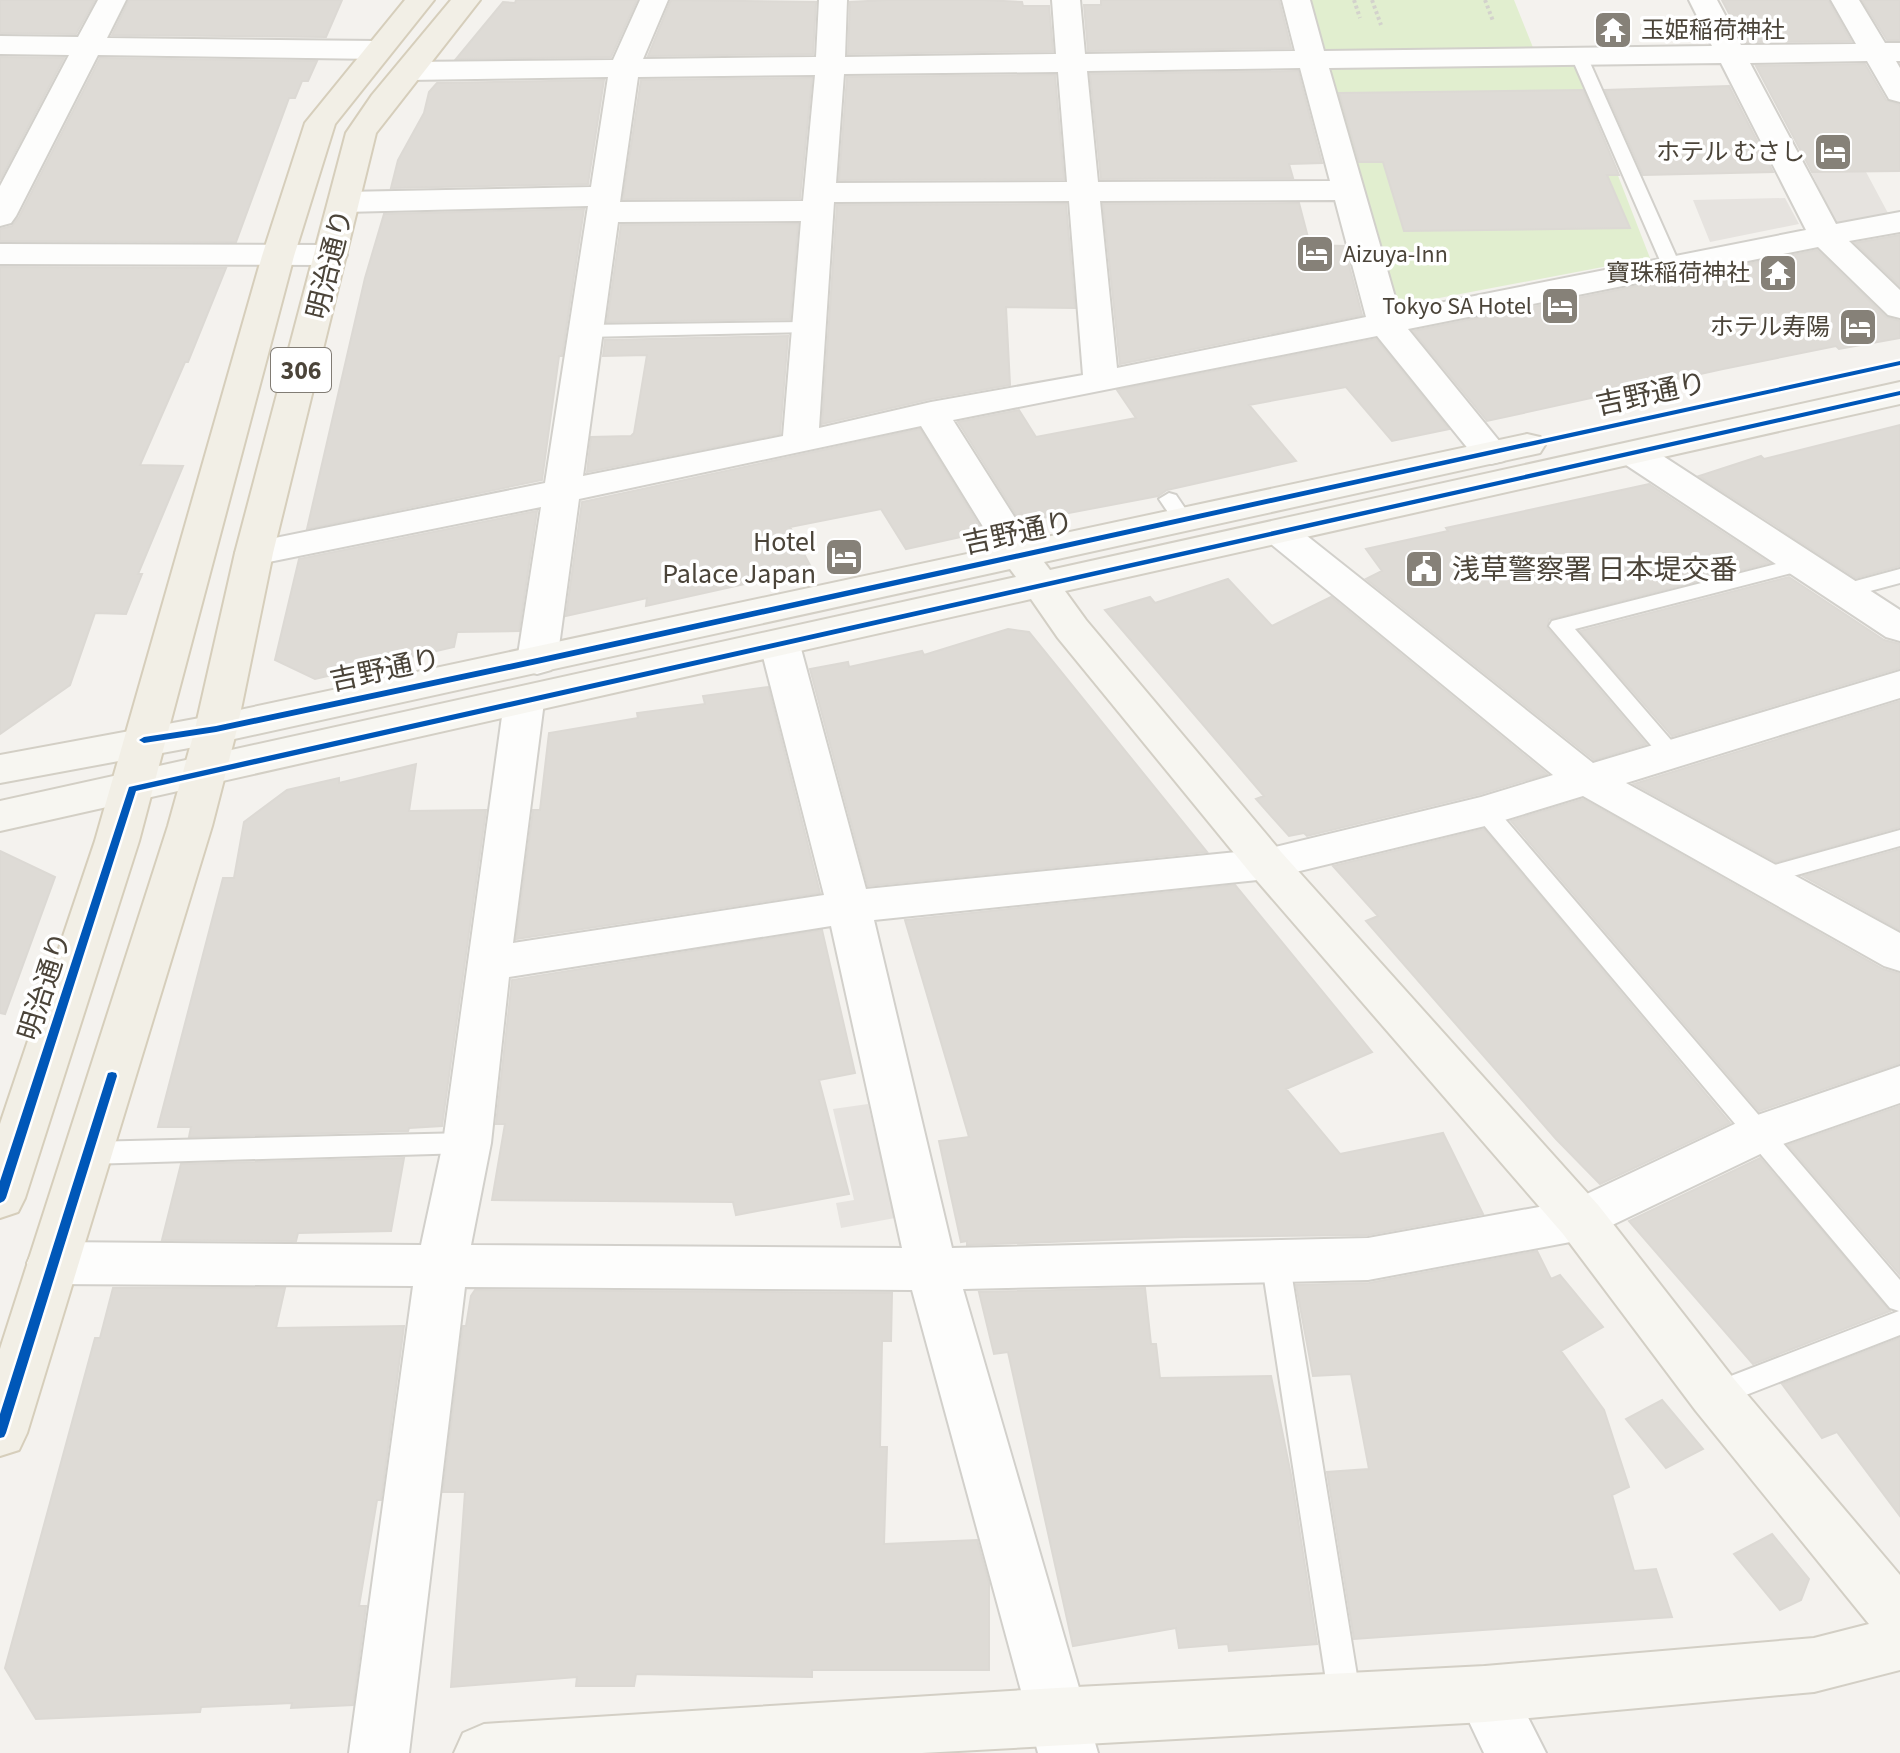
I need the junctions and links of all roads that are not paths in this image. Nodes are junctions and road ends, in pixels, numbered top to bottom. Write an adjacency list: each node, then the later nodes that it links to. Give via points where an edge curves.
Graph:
1 (112, 0): 11 (street)
2 (420, 0): 12 (main road, 明治通り / 306)
3 (466, 0): 20 (main road, 明治通り / 306)
4 (654, 0): 19 (street)
5 (833, 0): 18 (street)
6 (1066, 0): 17 (street)
7 (1296, 0): 16 (street)
8 (1703, 0): 14 (street)
9 (1845, 0): 13 (street)
10 (0, 45): 11 (street)
11 (87, 47): 12 (street); 27 (street)
12 (378, 50): 32 (main road, 明治通り / 306, via 320,123)
13 (1888, 52): 14 (street); 21 (street)
14 (1731, 54): 15 (street); 29 (street)
15 (1579, 56): 16 (street); 33 (lane)
16 (1313, 60): 17 (street); 22 (street)
17 (1072, 63): 18 (street); 23 (street)
18 (832, 66): 19 (street); 25 (street)
19 (624, 69): 20 (street); 26 (street)
20 (408, 71): 24 (main road, 明治通り / 306, via 361,133)
21 (1900, 93)
22 (1349, 190): 23 (street); 35 (street)
23 (1084, 191): 25 (street); 39 (street)
24 (344, 202): 26 (street); 31 (main road, 明治通り / 306)
25 (818, 202): 26 (street); 36 (street)
26 (604, 204): 37 (street)
27 (0, 216)
28 (1900, 222): 29 (street)
29 (1826, 237): 33 (street); 34 (street)
30 (0, 254): 32 (street)
31 (331, 255): 32 (street); 47 (main road, 明治通り / 306)
32 (278, 256): 56 (main road, 明治通り / 306)
33 (1671, 265): 35 (street)
34 (1900, 308)
35 (1385, 323): 39 (street); 43 (street)
36 (805, 328): 37 (lane); 42 (street)
37 (585, 331): 45 (street)
38 (1900, 363): 43 (main road, 吉野通り)
39 (1101, 382): 41 (street)
40 (1900, 393): 44 (main road, 吉野通り)
41 (931, 413): 42 (street); 49 (street)
42 (801, 443): 45 (street)
43 (1491, 453): 49 (main road, 吉野通り, via 1176,510)
44 (1633, 453): 46 (main road, 吉野通り); 48 (street)
45 (562, 491): 47 (street); 54 (street)
46 (1279, 532): 49 (main road, 吉野通り); 60 (street)
47 (254, 553): 57 (main road, 明治通り / 306)
48 (1800, 564): 51 (street); 58 (lane, via 1560,626)
49 (1030, 571): 53 (main road, 吉野通り); 54 (main road, 吉野通り); 65 (main road)
50 (1900, 576): 51 (lane)
51 (1844, 591): 52 (street)
52 (1900, 628)
53 (780, 645): 54 (main road, 吉野通り); 67 (street)
54 (531, 681): 57 (main road, 吉野通り); 69 (street)
55 (1900, 684): 58 (street)
56 (144, 740): 57 (main road, 吉野通り); 59 (main road, 吉野通り); 61 (main road, 明治通り / 306)
57 (210, 750): 61 (main road, 吉野通り); 73 (main road, 明治通り / 306)
58 (1669, 752): 60 (street)
59 (0, 769)
60 (1584, 778): 62 (street); 66 (street)
61 (132, 789): 63 (main road, 吉野通り); 74 (main road, 明治通り / 306)
62 (1485, 811): 65 (street); 71 (lane)
63 (0, 816)
64 (1900, 838): 66 (lane)
65 (1267, 864): 67 (street); 75 (main road)
66 (1761, 877): 68 (street)
67 (849, 907): 69 (street); 79 (street)
68 (1900, 954)
69 (488, 964): 72 (street)
70 (1900, 1084): 71 (street)
71 (1760, 1133): 75 (street); 80 (lane)
72 (467, 1143): 73 (lane); 78 (street)
73 (88, 1153): 77 (main road, 明治通り / 306)
74 (0, 1198)
75 (1581, 1220): 76 (street, via 1368,1259); 82 (main road)
76 (1275, 1259): 79 (street); 87 (lane)
77 (52, 1263): 78 (street); 83 (main road, 明治通り / 306)
78 (442, 1264): 79 (street); 89 (street)
79 (932, 1269): 88 (street)
80 (1900, 1300)
81 (1900, 1323): 82 (lane)
82 (1715, 1395): 84 (main road)
83 (0, 1433)
84 (1900, 1618)
85 (1900, 1643): 86 (main road, via 1814,1665)
86 (1485, 1694): 87 (main road); 91 (street)
87 (1345, 1700): 88 (main road)
88 (1063, 1734): 90 (main road)
89 (379, 1753)
90 (484, 1753)
91 (1516, 1753)

